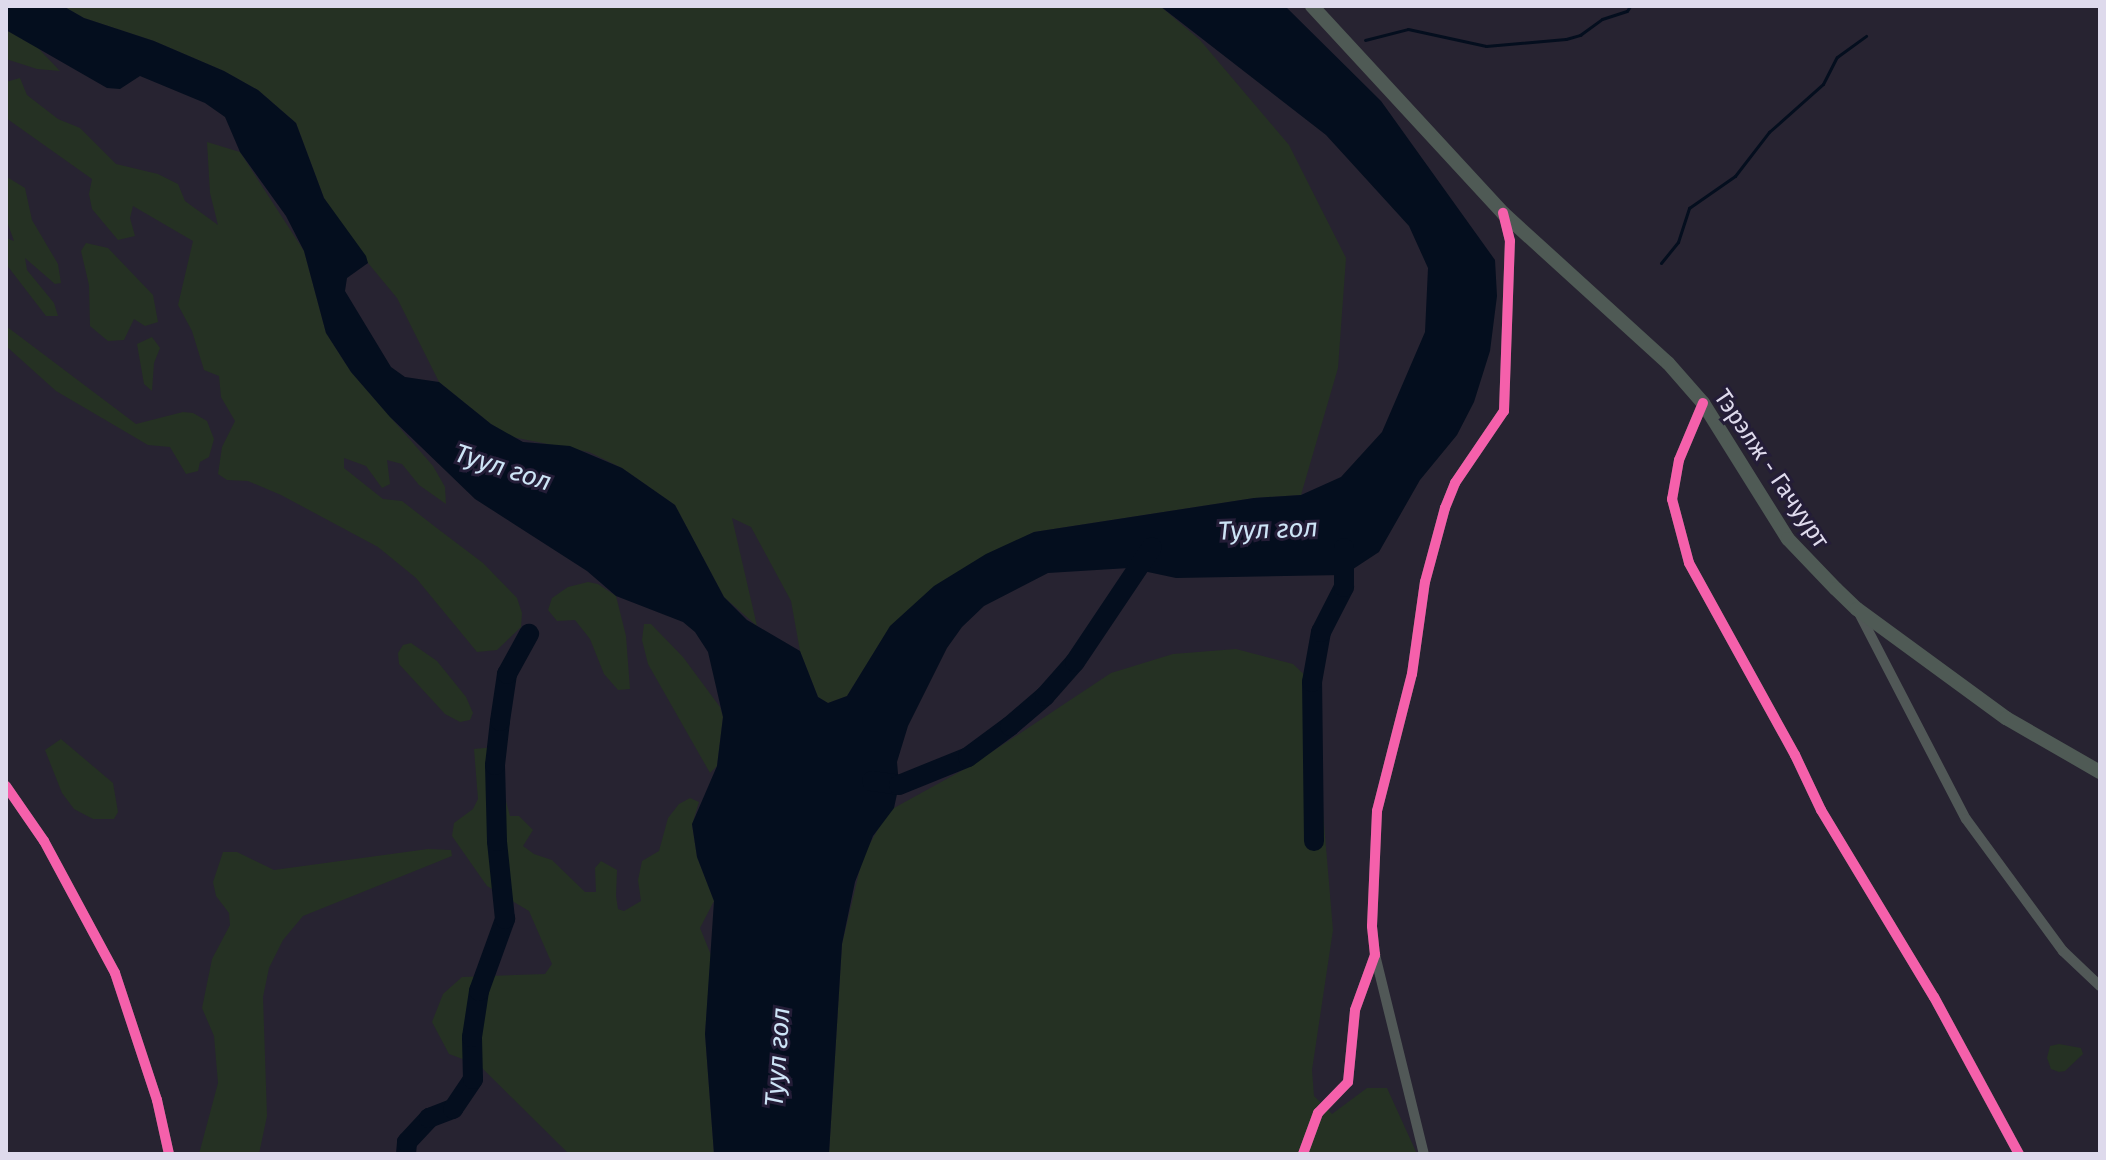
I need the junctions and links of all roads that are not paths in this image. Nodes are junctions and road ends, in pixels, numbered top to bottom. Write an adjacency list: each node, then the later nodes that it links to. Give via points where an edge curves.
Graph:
1 (1312, 6): 2 (main road, Тэрэлж - Гачуурт)
2 (1503, 213): 3 (main road, Тэрэлж - Гачуурт, via 1668,363); 7 (street, via 1510,241 1504,411 1455,483 1425,582 1412,674 1377,811)
3 (1703, 403): 4 (main road, Тэрэлж - Гачуурт, via 1788,539); 12 (street, via 1679,460 1672,499 1689,563 1821,810 1934,997)
4 (1857, 609): 5 (main road, Тэрэлж - Гачуурт, via 2006,718); 8 (street, via 1966,819 2063,951)
5 (2100, 772)
6 (6, 786): 9 (street, via 44,841 115,973)
7 (1375, 955): 10 (street, via 1355,1010 1348,1082 1318,1113); 11 (street)
8 (2100, 986)
9 (169, 1154)
10 (1303, 1154)
11 (1424, 1154)
12 (2019, 1154)

